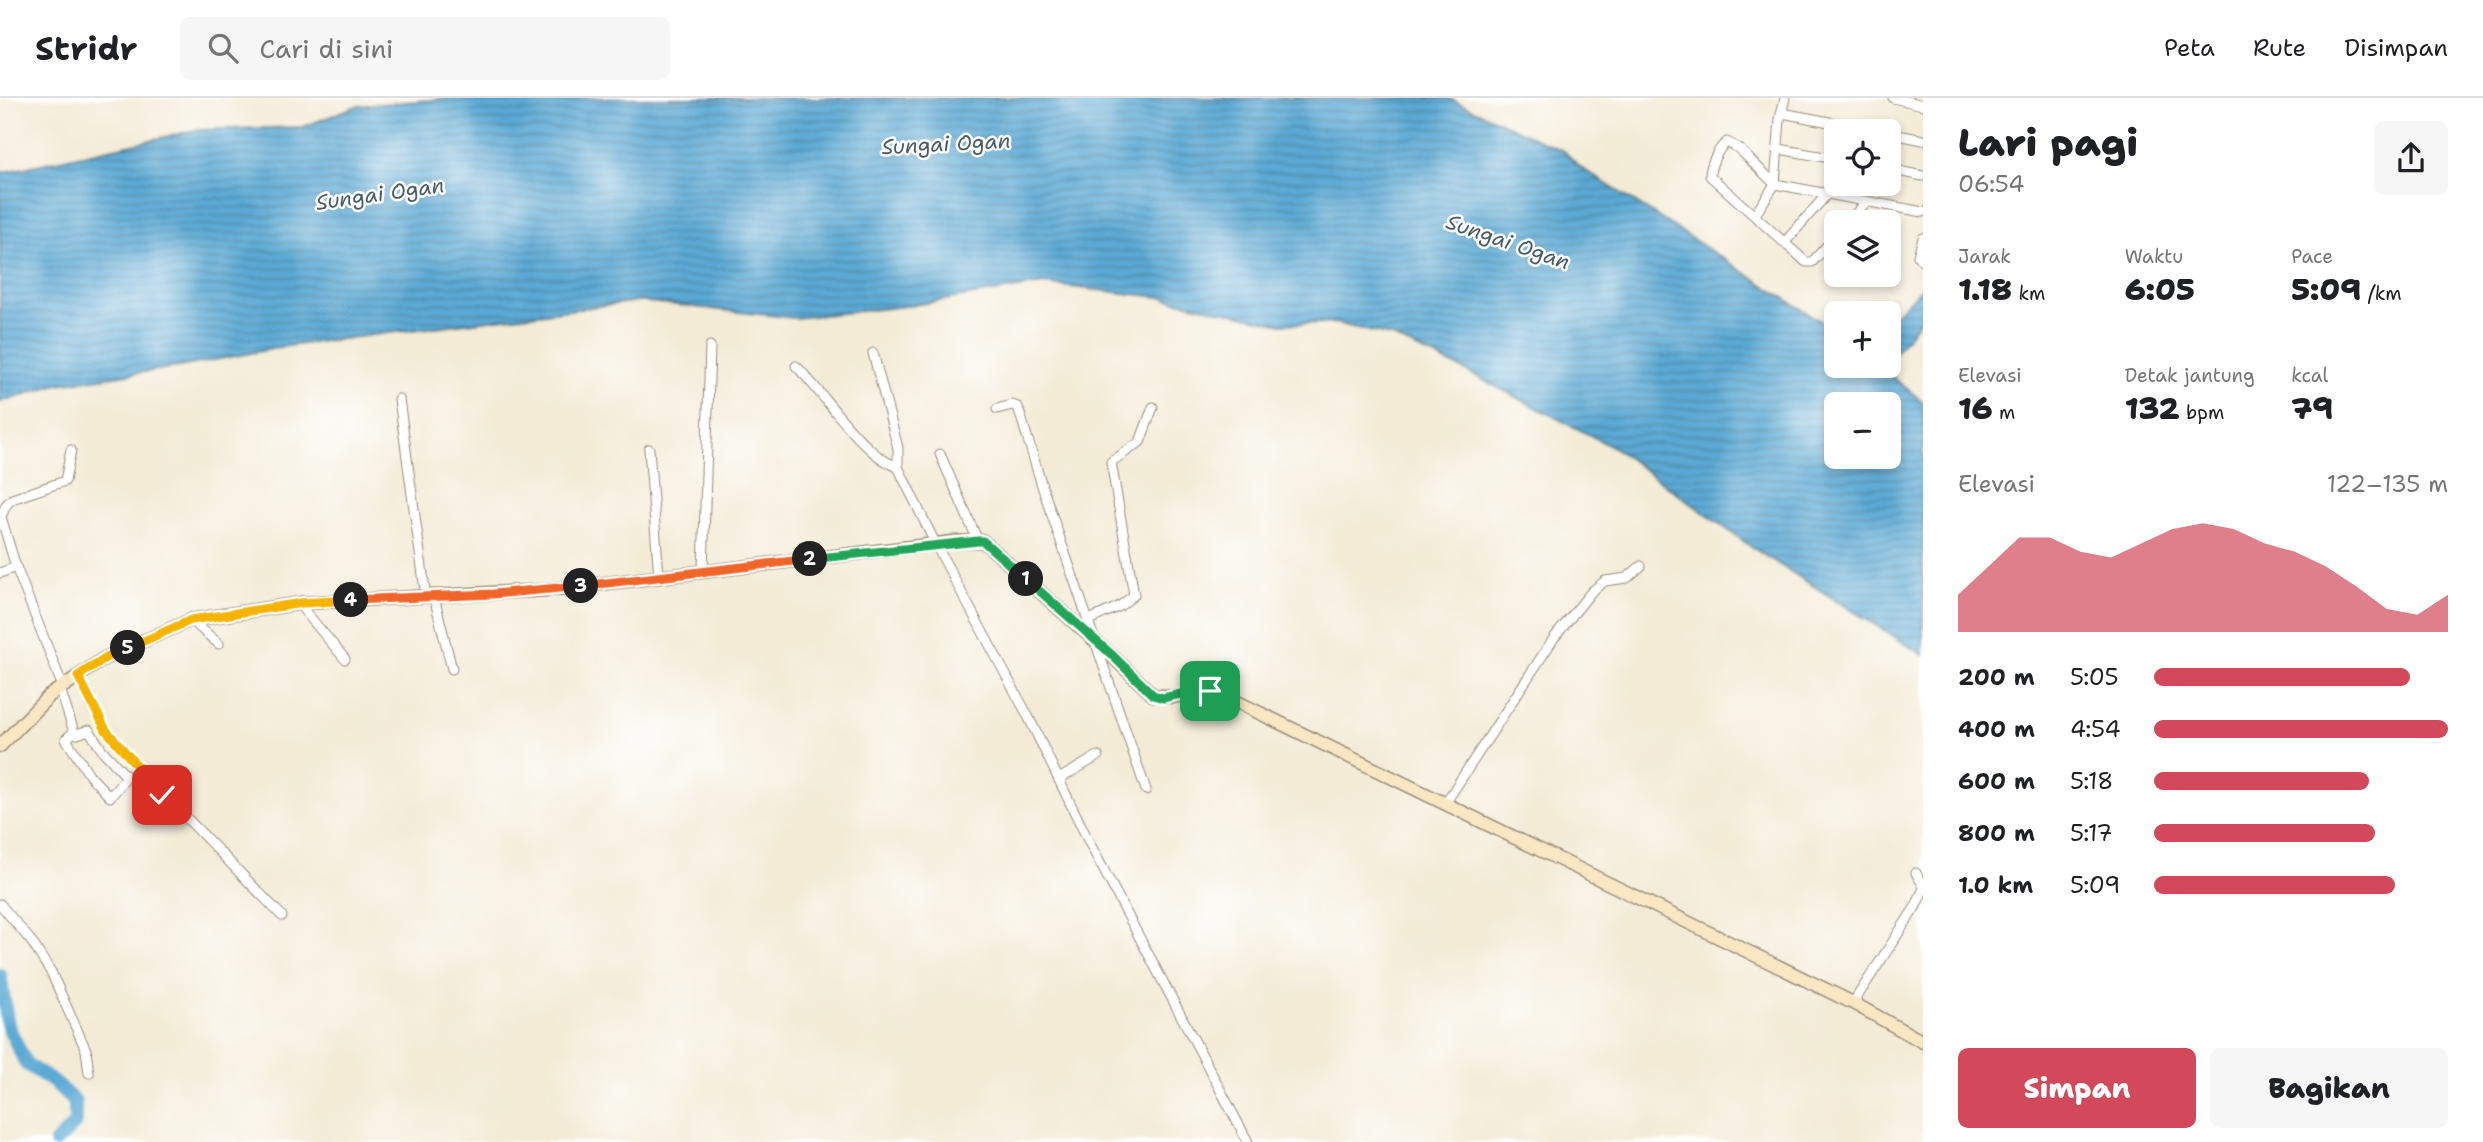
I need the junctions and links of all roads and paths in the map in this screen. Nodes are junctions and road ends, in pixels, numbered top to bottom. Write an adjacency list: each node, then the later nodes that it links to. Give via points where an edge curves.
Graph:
1 (1785, 98): 4 (street)
2 (1893, 98): 3 (street)
3 (1923, 104)
4 (1782, 113): 5 (street); 8 (street)
5 (1824, 121)
6 (1901, 136): 7 (street)
7 (1923, 140)
8 (1779, 149): 9 (street); 12 (street)
9 (1824, 157)
10 (1901, 172): 11 (street)
11 (1923, 176)
12 (1775, 184): 13 (street); 19 (street); 19 (street, via 1738,148 1723,144 1710,176)
13 (1824, 192)
14 (1825, 196): 21 (street)
15 (1843, 196): 16 (street)
16 (1867, 201): 17 (street); 18 (street)
17 (1859, 210)
18 (1923, 212)
19 (1755, 215): 21 (street)
20 (1923, 238): 23 (street, via 1918,256)
21 (1785, 242): 22 (street, via 1809,263)
22 (1824, 248)
23 (1923, 262)
24 (710, 346): 38 (street)
25 (873, 353): 33 (street, via 898,449)
26 (796, 366): 33 (street, via 882,461)
27 (399, 399): 41 (street)
28 (1153, 407): 44 (street, via 1136,446 1111,462 1135,593 1120,606)
29 (997, 409): 44 (street, via 1018,407)
30 (649, 449): 40 (street)
31 (71, 450): 37 (street, via 65,481 12,499 3,512 3,528)
32 (940, 454): 34 (street)
33 (898, 467): 35 (street)
34 (976, 541): 35 (street); 45 (street, via 983,541)
35 (936, 545): 38 (street); 54 (street)
36 (1641, 566): 56 (street, via 1627,578 1605,581 1592,591 1554,638)
37 (16, 567): 39 (street); 50 (street)
38 (703, 571): 40 (street)
39 (0, 573)
40 (659, 576): 41 (street, via 549,590)
41 (430, 597): 42 (street); 48 (street)
42 (298, 603): 43 (street); 47 (street)
43 (191, 620): 46 (street); 49 (street, via 105,658)
44 (1088, 620): 45 (street)
45 (1096, 641): 55 (street); 56 (street, via 1153,695 1219,693)
46 (219, 644)
47 (345, 659)
48 (452, 669)
49 (78, 676): 50 (street); 61 (street, via 106,730 139,770)
50 (62, 688): 51 (street); 52 (street)
51 (74, 732): 51 (street, via 66,739 110,797 127,777 89,730)
52 (0, 745)
53 (1098, 756): 54 (street)
54 (1061, 777): 65 (street, via 1097,858)
55 (1146, 789)
56 (1446, 803): 62 (street)
57 (1916, 873): 58 (street)
58 (1923, 885)
59 (1923, 890): 62 (street)
60 (0, 904): 64 (street, via 53,976 86,1050)
61 (282, 916)
62 (1853, 1003): 63 (street)
63 (1923, 1042)
64 (89, 1073)
65 (1248, 1142)

